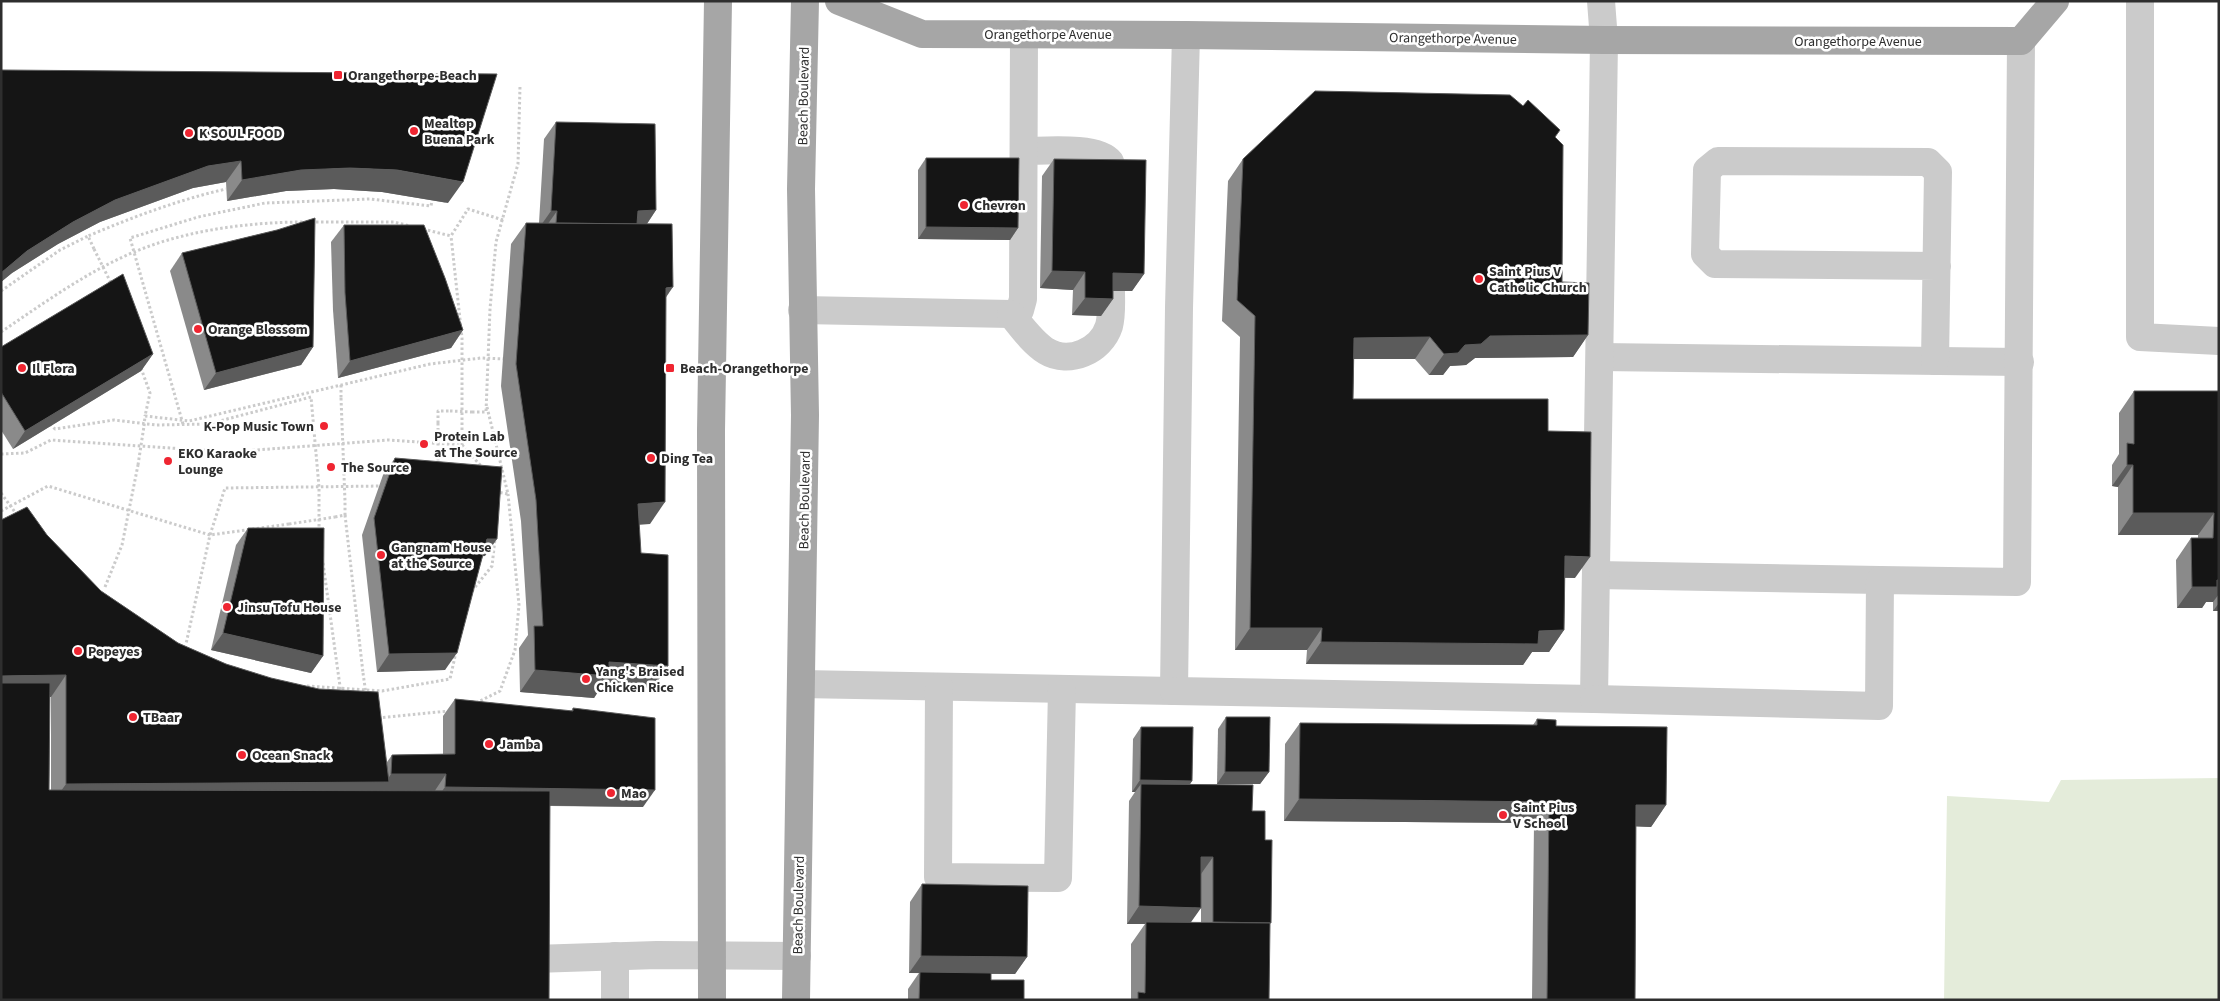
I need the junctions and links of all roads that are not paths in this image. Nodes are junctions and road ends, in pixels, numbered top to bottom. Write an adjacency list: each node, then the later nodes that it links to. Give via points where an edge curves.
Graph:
1 (718, 1): 29 (main road, via 711,431)
2 (805, 1): 15 (main road, Beach Boulevard, via 800,189)
3 (839, 1): 7 (main road, Orangethorpe Avenue, via 922,34)
4 (1601, 1): 9 (lane)
5 (2055, 1): 10 (main road)
6 (2140, 1): 17 (lane, via 2140,337)
7 (1024, 34): 8 (main road, Orangethorpe Avenue); 11 (lane)
8 (1186, 35): 9 (main road, Orangethorpe Avenue); 26 (lane)
9 (1604, 40): 10 (main road, Orangethorpe Avenue); 18 (lane)
10 (2022, 41): 20 (lane)
11 (1025, 151): 12 (lane, via 1093,152 1110,162); 16 (lane, via 1023,299 1020,310)
12 (1114, 177)
13 (1937, 266): 13 (lane, via 1938,172 1928,162 1718,161 1707,170 1705,254 1715,264); 19 (lane)
14 (1111, 291): 16 (lane, via 1110,324 1105,336 1085,353 1072,356 1047,352)
15 (802, 310): 16 (lane); 23 (main road, Beach Boulevard, via 805,415)
16 (1011, 314)
17 (2219, 341)
18 (1600, 358): 19 (lane); 21 (lane)
19 (1935, 361): 20 (lane)
20 (2020, 362): 22 (lane, via 2017,582)
21 (1596, 575): 22 (lane); 27 (lane)
22 (1880, 580): 27 (lane, via 1879,706)
23 (801, 684): 24 (lane); 30 (main road, Beach Boulevard)
24 (939, 687): 25 (lane); 25 (lane, via 938,877 1058,878)
25 (1062, 689): 26 (lane)
26 (1174, 691): 27 (lane)
27 (1594, 699)
28 (615, 956): 29 (lane); 31 (lane); 32 (lane)
29 (712, 956): 30 (lane); 33 (main road)
30 (797, 956): 34 (main road, Beach Boulevard)
31 (534, 959)
32 (615, 1000)
33 (712, 1000)
34 (796, 1000)

